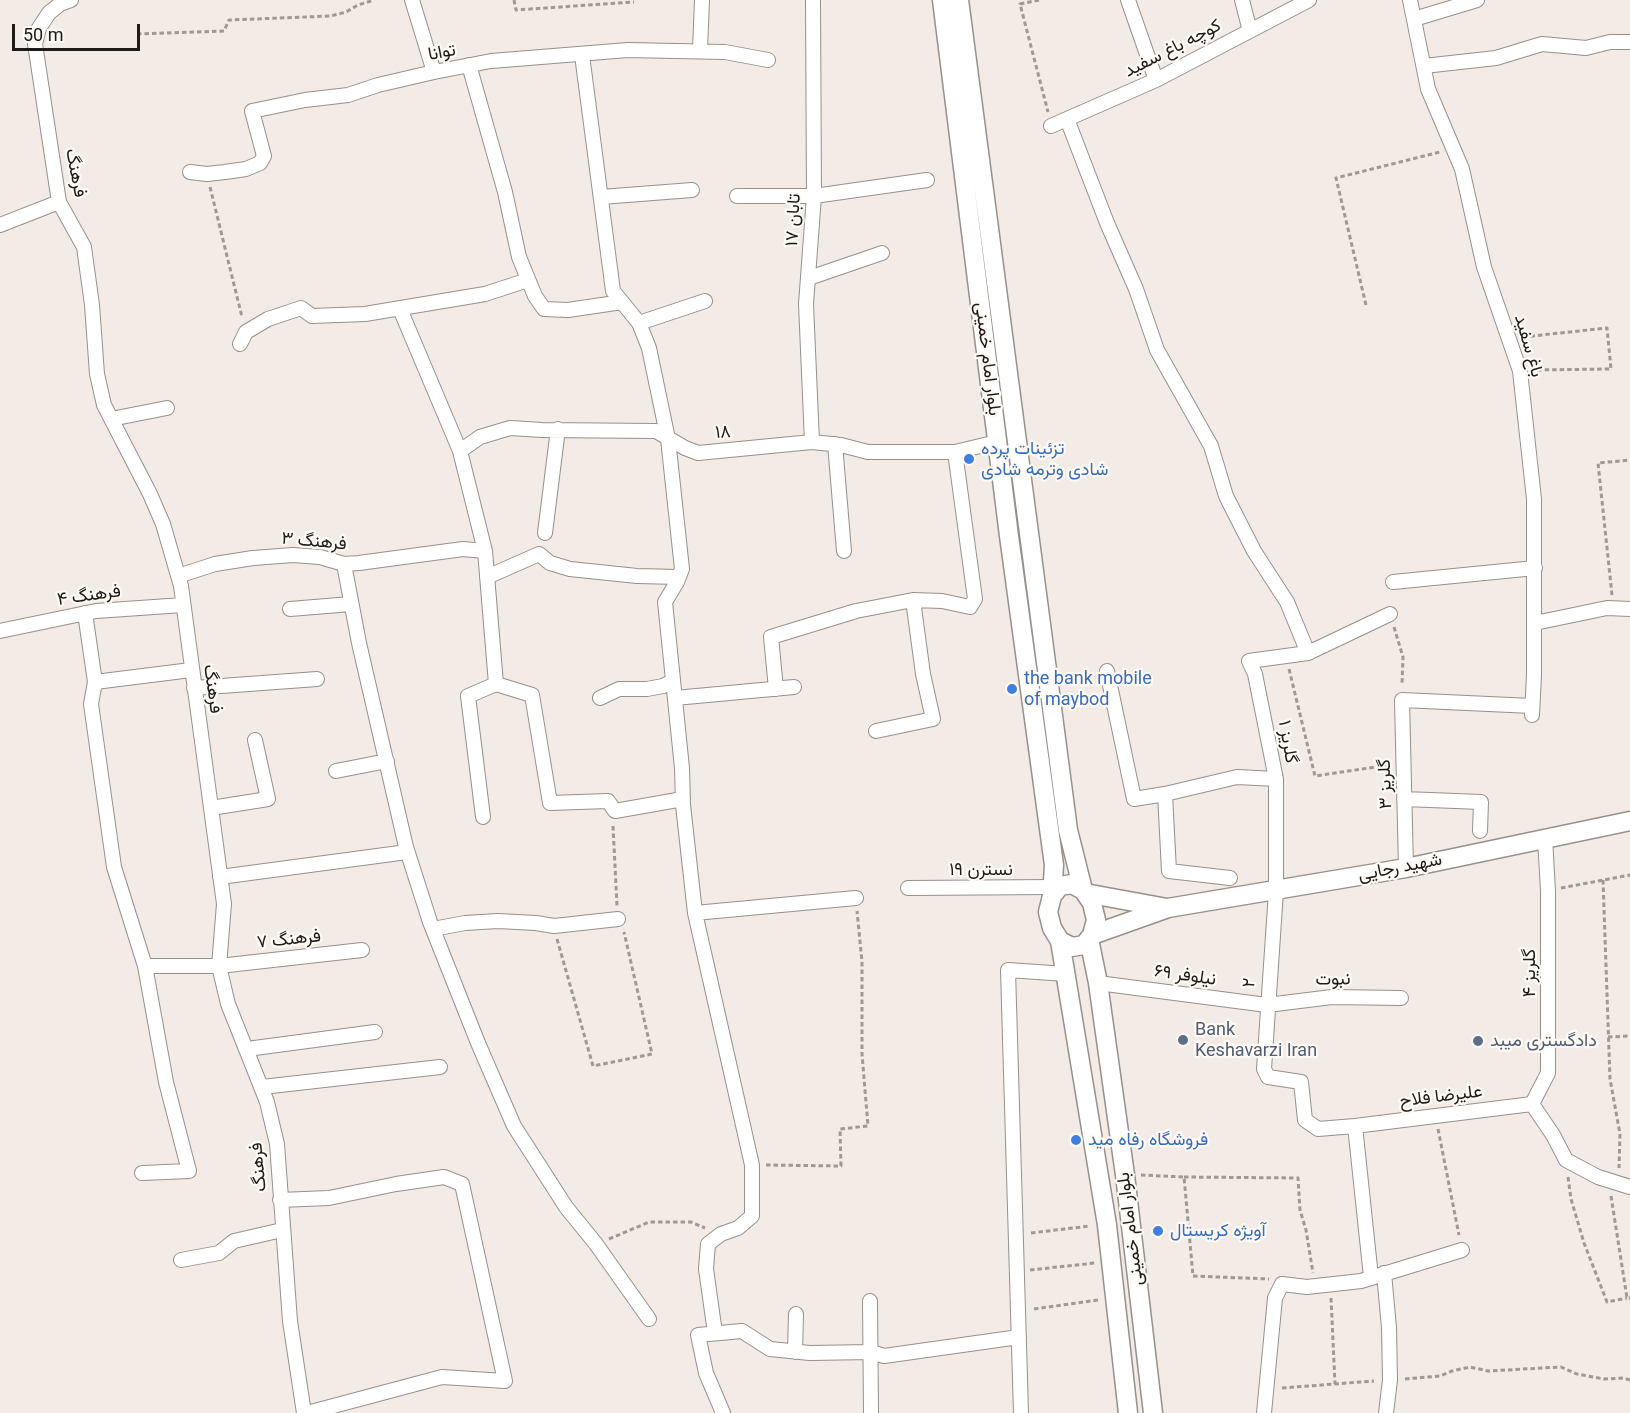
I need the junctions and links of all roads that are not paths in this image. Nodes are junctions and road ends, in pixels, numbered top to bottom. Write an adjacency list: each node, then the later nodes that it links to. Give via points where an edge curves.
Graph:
1 (71, 0): 30 (street, فرهنگ, via 49,13 35,44)
2 (412, 0): 20 (street)
3 (702, 0): 15 (street)
4 (813, 0): 28 (street, تابان ۱۷)
5 (942, 0): 45 (main road, بلوار امام خمینی)
6 (959, 0): 98 (main road, بلوار امام خمینی, via 1068,830)
7 (1128, 0): 21 (street)
8 (1242, 0): 13 (street)
9 (1309, 0): 13 (street, کوچه باغ سفید)
10 (1410, 0): 12 (street, باغ سفید)
11 (1477, 0): 12 (street)
12 (1414, 19): 19 (street, باغ سفید)
13 (1250, 31): 21 (street, کوچه باغ سفید)
14 (1630, 42): 19 (street, via 1586,48 1542,44 1496,58)
15 (700, 50): 16 (street, توانا, via 628,50); 17 (street, توانا)
16 (582, 55): 18 (street, توانا); 29 (street)
17 (768, 60)
18 (470, 66): 20 (street, توانا); 34 (street)
19 (1424, 66): 53 (street, باغ سفید, via 1428,89 1462,169 1484,267 1520,370 1534,499)
20 (434, 72): 24 (street, توانا, via 348,95 252,111 264,156 260,163 246,169)
21 (1156, 80): 22 (street, کوچه باغ سفید)
22 (1067, 119): 23 (street, کوچه باغ سفید); 67 (street, via 1157,350 1211,447 1226,496 1254,551 1287,602)
23 (1051, 126)
24 (190, 172)
25 (927, 180): 28 (street)
26 (692, 189): 29 (street)
27 (737, 196): 28 (street)
28 (814, 196): 33 (street, تابان ۱۷)
29 (601, 197): 35 (street, via 614,291)
30 (59, 202): 31 (street); 41 (street, فرهنگ, via 84,247 96,374)
31 (0, 225)
32 (882, 253): 33 (street)
33 (809, 278): 44 (street, تابان ۱۷, via 806,304)
34 (528, 280): 35 (street, via 544,309 567,310); 37 (street, via 485,294)
35 (622, 302): 38 (street)
36 (705, 302): 38 (street)
37 (400, 309): 39 (street, via 312,316 302,308 268,319); 47 (street)
38 (639, 322): 43 (street, via 649,348)
39 (243, 338)
40 (167, 408): 41 (street)
41 (111, 419): 54 (street, فرهنگ, via 163,524)
42 (558, 429): 43 (street, ۱۸, via 656,431); 47 (street, ۱۸, via 510,428 480,437); 49 (street)
43 (668, 439): 44 (street, ۱۸, via 698,453); 56 (street, via 682,568)
44 (812, 442): 46 (street, ۱۸)
45 (997, 442): 48 (street, ۱۸); 100 (main road, بلوار امام خمینی, via 1054,865)
46 (835, 444): 48 (street, ۱۸, via 868,452); 50 (street)
47 (460, 451): 51 (street)
48 (955, 452): 58 (street, via 975,599 970,607)
49 (545, 533)
50 (844, 550)
51 (485, 551): 52 (street, فرهنگ ۳, via 463,549); 55 (street)
52 (344, 564): 54 (street, فرهنگ ۳, via 293,555 215,564); 59 (street)
53 (1535, 568): 57 (street); 65 (street, باغ سفید)
54 (178, 576): 60 (street, فرهنگ)
55 (487, 577): 56 (street, via 539,554 550,563 570,569); 73 (street)
56 (679, 577): 71 (street, via 665,602)
57 (1393, 582)
58 (913, 600): 76 (street, via 856,611 771,638); 80 (street, via 933,719)
59 (351, 604): 61 (street); 82 (street)
60 (183, 605): 63 (street, فرهنگ ۴); 68 (street, فرهنگ)
61 (290, 609)
62 (1630, 609): 65 (street)
63 (85, 613): 66 (street, فرهنگ ۴); 72 (street)
64 (1390, 614): 67 (street, گلریز ۱)
65 (1535, 623): 79 (street, باغ سفید, via 1532,710)
66 (0, 631)
67 (1308, 653): 84 (street, گلریز ۱, via 1249,661)
68 (191, 670): 72 (street); 75 (street, فرهنگ)
69 (1107, 672): 85 (street, via 1134,799)
70 (316, 679): 75 (street)
71 (673, 681): 77 (street, via 647,689 619,688); 78 (street)
72 (95, 682): 109 (street, via 91,704 114,867)
73 (496, 684): 86 (street, via 532,695 550,803 608,801 615,811); 89 (street, via 468,696)
74 (794, 687): 76 (street)
75 (194, 688): 88 (street, فرهنگ)
76 (776, 689): 78 (street)
77 (600, 698)
78 (675, 698): 86 (street)
79 (1401, 700): 87 (street, گلریز ۳)
80 (876, 731)
81 (255, 740): 88 (street, via 268,799)
82 (387, 761): 83 (street); 93 (street)
83 (336, 771)
84 (1276, 779): 85 (street, via 1237,777); 99 (street, گلریز ۱)
85 (1165, 794): 96 (street, via 1170,871)
86 (683, 799): 103 (street)
87 (1404, 799): 91 (street, via 1481,802); 94 (street, گلریز ۳)
88 (211, 808): 95 (street, فرهنگ)
89 (483, 817)
90 (1630, 821): 92 (main road, شهید رجایی)
91 (1480, 831)
92 (1545, 838): 94 (main road, شهید رجایی); 120 (street, گلریز ۴, via 1548,1073)
93 (407, 852): 95 (street); 105 (street)
94 (1407, 868): 99 (main road, شهید رجایی)
95 (220, 877): 110 (street, فرهنگ, via 224,904)
96 (1230, 878)
97 (908, 888): 100 (street, نسترن ۱۹)
98 (1084, 891): 100 (main road, via 1072,884); 102 (main road); 106 (main road, via 1096,920)
99 (1276, 891): 102 (main road, شهید رجایی); 114 (street, ۲)
100 (1052, 892): 107 (main road, via 1048,912)
101 (856, 898): 103 (street)
102 (1168, 908): 106 (main road)
103 (695, 913): 132 (street, via 752,1165 752,1216 708,1244)
104 (618, 919): 105 (street, via 554,926 498,921)
105 (433, 929): 131 (street, via 514,1126 566,1207)
106 (1090, 937): 107 (main road, via 1084,945 1072,947); 112 (main road, بلوار امام خمینی)
107 (1060, 941): 111 (main road, بلوار امام خمینی)
108 (362, 950): 110 (street, فرهنگ ۷)
109 (145, 966): 110 (street, فرهنگ ۷); 122 (street, via 166,1082 189,1171)
110 (219, 966): 116 (street, فرهنگ, via 228,1004)
111 (1066, 974): 133 (street, via 1008,970); 140 (main road, بلوار امام خمینی, via 1107,1225)
112 (1098, 983): 114 (street, نیلوفر ۶۹); 141 (main road, بلوار امام خمینی)
113 (1401, 998): 114 (street, نبوت, via 1332,997)
114 (1267, 1005): 118 (street, ۲, via 1264,1069)
115 (375, 1032): 116 (street)
116 (247, 1049): 119 (street, فرهنگ)
117 (440, 1067): 119 (street)
118 (1268, 1077): 121 (street, علیرضا فلاح, via 1301,1082 1305,1120 1318,1129)
119 (262, 1087): 124 (street, فرهنگ, via 276,1144)
120 (1532, 1104): 121 (street, علیرضا فلاح); 123 (street, via 1566,1160)
121 (1355, 1126): 128 (street)
122 (142, 1173)
123 (1619, 1183)
124 (280, 1200): 125 (street, فرهنگ); 136 (street, via 329,1198 444,1177 462,1184 506,1381 442,1377)
125 (282, 1230): 127 (street, via 234,1241 219,1253); 136 (street, فرهنگ, via 290,1321)
126 (1462, 1250): 128 (street)
127 (181, 1260)
128 (1377, 1275): 142 (street, via 1315,1287 1282,1284 1275,1298); 143 (street, via 1389,1328)
129 (870, 1301): 135 (street)
130 (796, 1314): 134 (street)
131 (650, 1320)
132 (715, 1333): 134 (street, via 742,1331 770,1349); 137 (street, via 698,1335 706,1373)
133 (1019, 1337): 135 (street, via 884,1356); 139 (street)
134 (795, 1352): 135 (street)
135 (871, 1352): 138 (street)
136 (306, 1413)
137 (723, 1413)
138 (871, 1413)
139 (1021, 1413)
140 (1128, 1413)
141 (1153, 1413)
142 (1264, 1413)
143 (1386, 1413)

